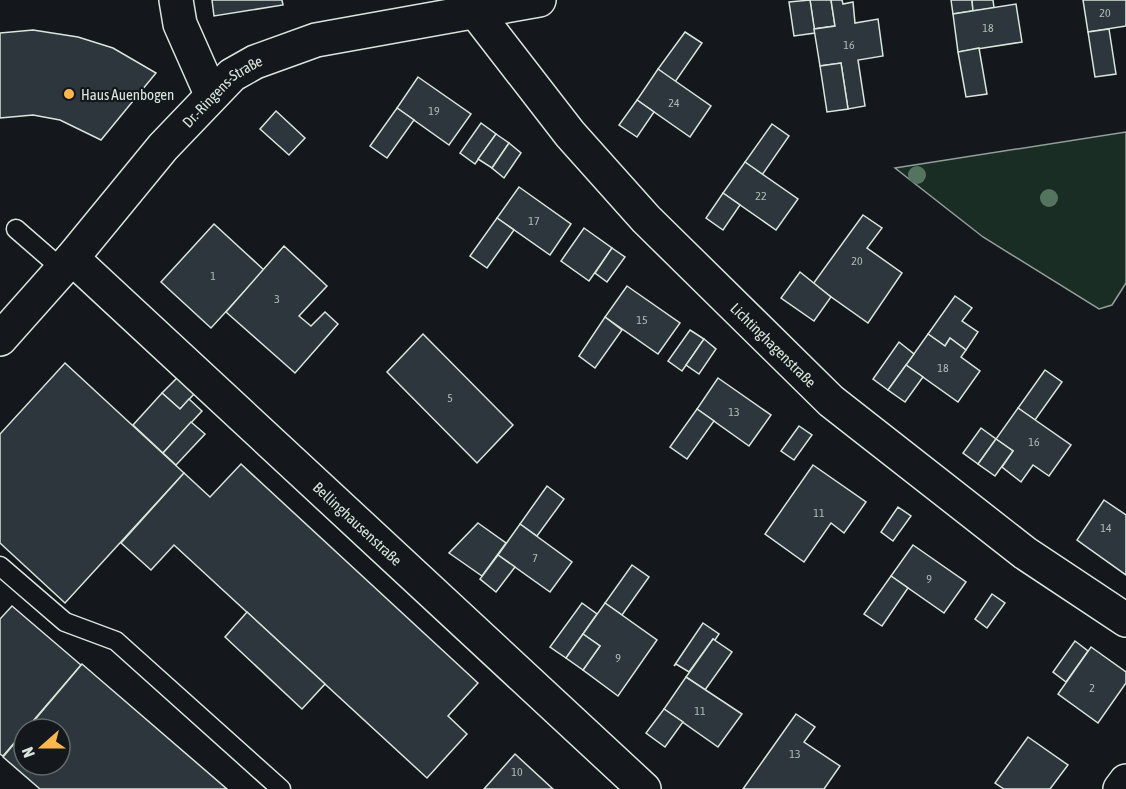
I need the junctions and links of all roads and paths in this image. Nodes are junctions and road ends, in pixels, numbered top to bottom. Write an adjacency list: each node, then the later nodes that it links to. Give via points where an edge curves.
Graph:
1 (176, 0): 4 (street, via 180,24)
2 (539, 0): 3 (street, Dr.-Ringens-Straße)
3 (474, 10): 4 (street, Dr.-Ringens-Straße, via 316,40 255,62 232,75); 9 (street, Lichtinghagenstraße, via 570,134 646,219 831,401 1025,553)
4 (211, 94): 6 (street, Dr.-Ringens-Straße)
5 (16, 229): 6 (lane)
6 (67, 263): 7 (street, Dr.-Ringens-Straße); 12 (street, Bellinghausenstraße)
7 (0, 339)
8 (0, 566): 11 (lane, via 65,622 116,641)
9 (1126, 620)
10 (1126, 781): 13 (street)
11 (281, 789)
12 (644, 789)
13 (1120, 789)

